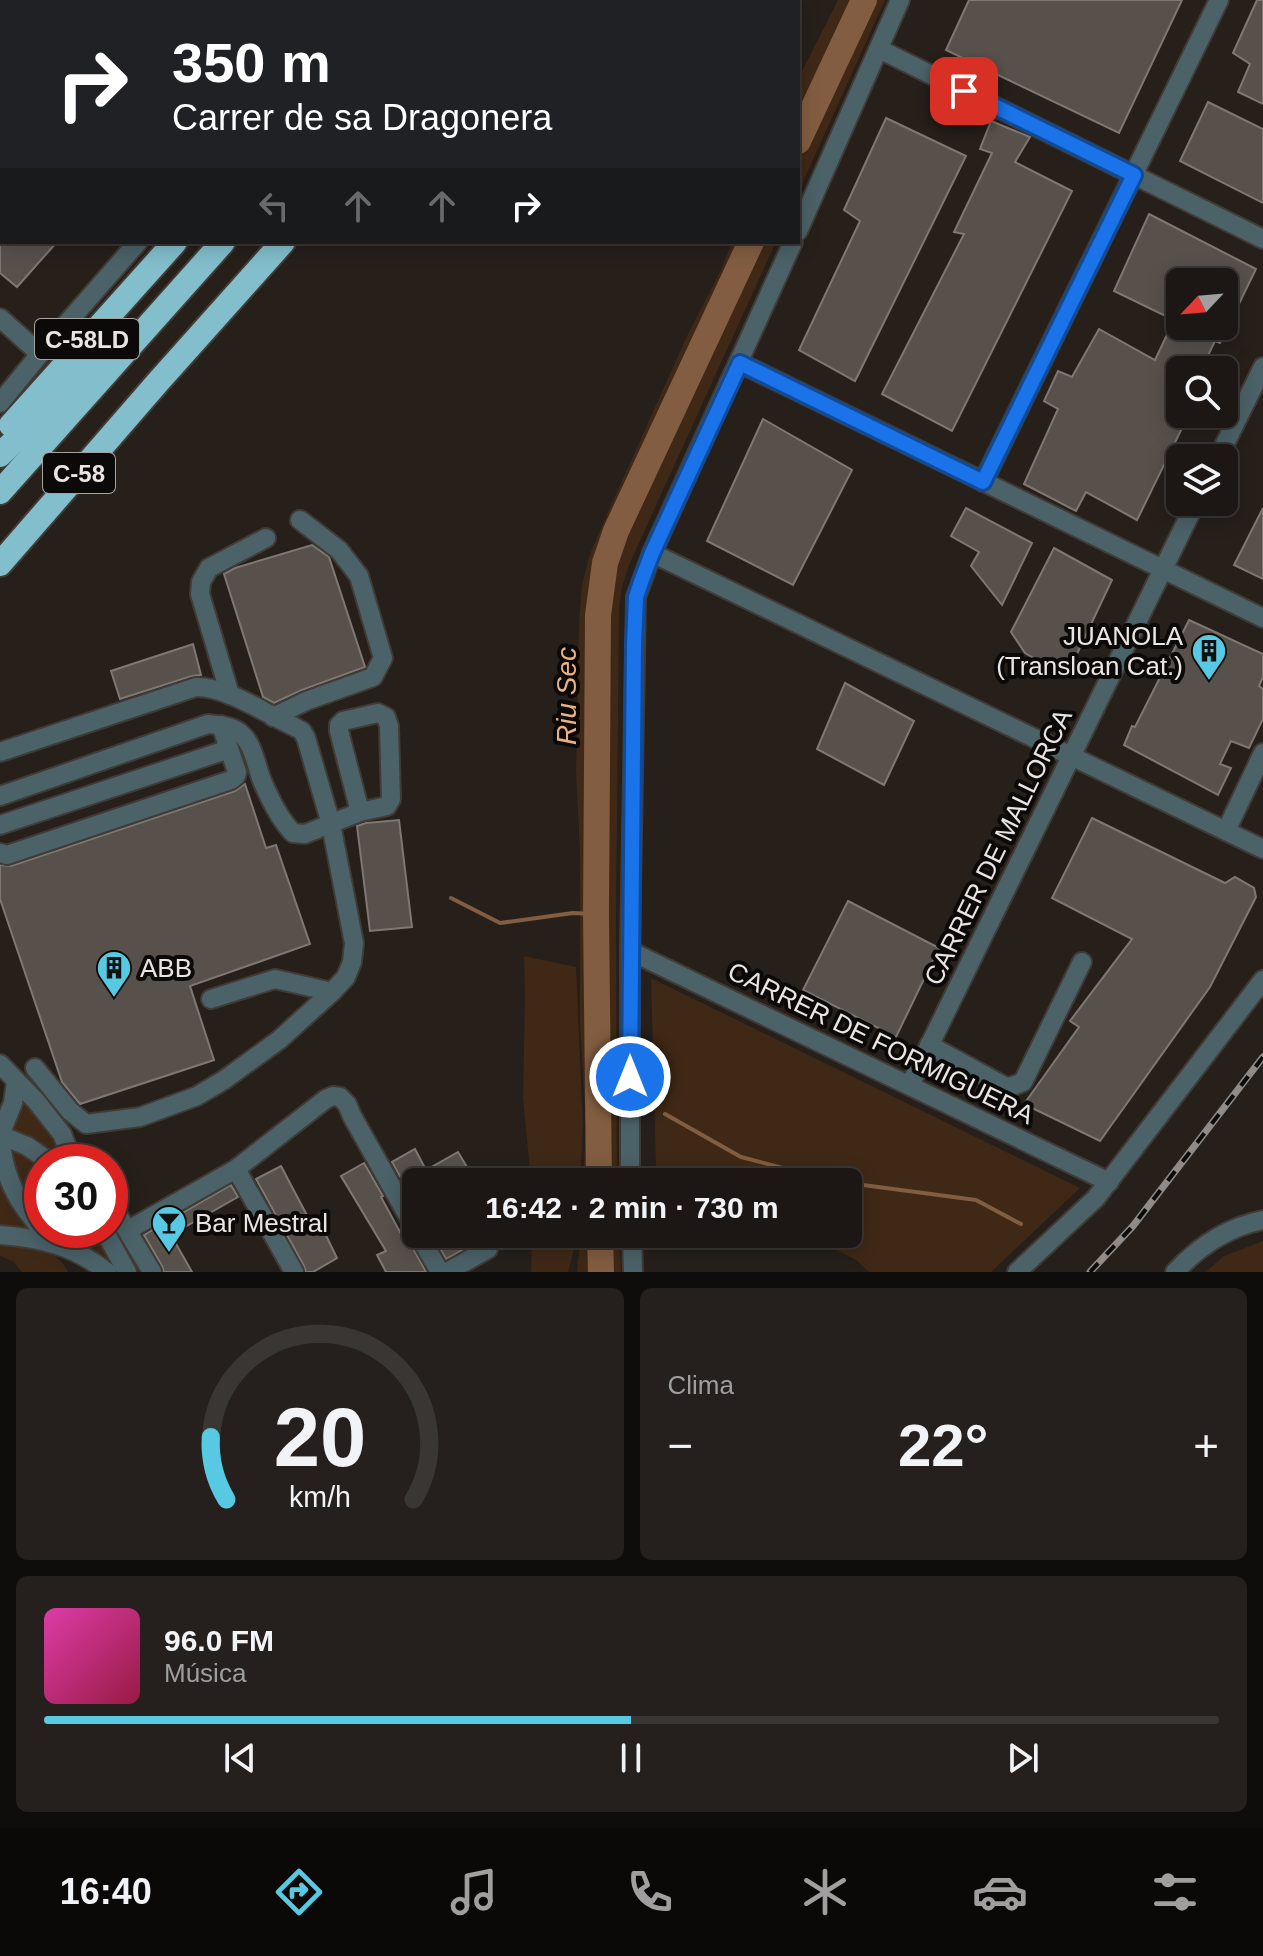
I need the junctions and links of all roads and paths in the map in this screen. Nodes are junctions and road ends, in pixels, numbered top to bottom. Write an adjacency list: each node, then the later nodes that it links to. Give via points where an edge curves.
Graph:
1 (900, 0): 3 (street)
2 (1219, 0): 4 (street)
3 (879, 49): 4 (street); 5 (street)
4 (1134, 175): 6 (street); 21 (street)
5 (800, 227)
6 (1263, 239)
7 (136, 244): 14 (street)
8 (173, 244): 18 (highway, C-58LD)
9 (219, 244): 20 (highway)
10 (219, 244): 22 (highway, C-58)
11 (281, 244): 27 (highway, C-58)
12 (792, 244): 15 (street)
13 (0, 318): 14 (street)
14 (40, 354): 17 (street)
15 (740, 363): 21 (street); 26 (street)
16 (1263, 367): 19 (street)
17 (0, 403)
18 (0, 437)
19 (1225, 444)
20 (0, 455)
21 (983, 482): 28 (street)
22 (0, 492)
23 (1189, 516): 28 (street, CARRER DE MALLORCA)
24 (300, 520): 31 (street, via 339,550 359,576 383,658 373,677)
25 (266, 538): 30 (street, via 209,568 201,582)
26 (652, 553): 36 (street); 44 (street, via 634,613)
27 (0, 564)
28 (1163, 569): 29 (street); 36 (street, CARRER DE MALLORCA)
29 (1263, 618)
30 (230, 695): 31 (street); 34 (street, via 196,687)
31 (273, 717): 39 (street, via 306,738)
32 (221, 725): 33 (street); 37 (street, via 208,724); 39 (street, via 249,742 281,820 293,833)
33 (229, 749): 40 (street); 43 (street, via 237,772 231,780 7,855)
34 (0, 752)
35 (1263, 753): 41 (street)
36 (1071, 756): 41 (street); 49 (street, CARRER DE MALLORCA)
37 (0, 796)
38 (360, 812): 38 (street, via 387,806 391,799 389,726 378,713 339,725); 39 (street)
39 (331, 824): 47 (street, via 354,943 346,977)
40 (0, 825)
41 (1226, 831): 42 (street)
42 (1263, 849)
43 (0, 853)
44 (630, 951): 53 (street, CARRER DE FORMIGUERA); 59 (street)
45 (1082, 962): 49 (street, via 1017,1086 1004,1086)
46 (1263, 980): 61 (street)
47 (332, 992): 48 (street, via 275,979); 51 (street, via 224,1080 140,1117 86,1124)
48 (211, 999)
49 (929, 1045): 53 (street, CARRER DE MALLORCA)
50 (0, 1064): 52 (street)
51 (35, 1068)
52 (16, 1082): 54 (street); 55 (street)
53 (910, 1085): 61 (street, CARRER DE FORMIGUERA)
54 (62, 1134): 56 (street); 57 (street)
55 (0, 1135): 58 (street); 63 (street, via 2,1160)
56 (66, 1144)
57 (70, 1144)
58 (24, 1145)
59 (630, 1168)
60 (236, 1169): 62 (street, via 326,1099 340,1097); 65 (street); 76 (street)
61 (1109, 1182): 80 (street)
62 (402, 1205)
63 (24, 1209)
64 (1263, 1220): 81 (street, via 1217,1237)
65 (128, 1230): 75 (street)
66 (0, 1235): 67 (street)
67 (24, 1238)
68 (67, 1248): 73 (street)
69 (114, 1248): 74 (street)
70 (426, 1248): 77 (street)
71 (632, 1248): 79 (street)
72 (488, 1249): 78 (street)
73 (107, 1272)
74 (127, 1272)
75 (152, 1272)
76 (294, 1272)
77 (440, 1272)
78 (447, 1272)
79 (633, 1272)
80 (1017, 1272)
81 (1175, 1272)

